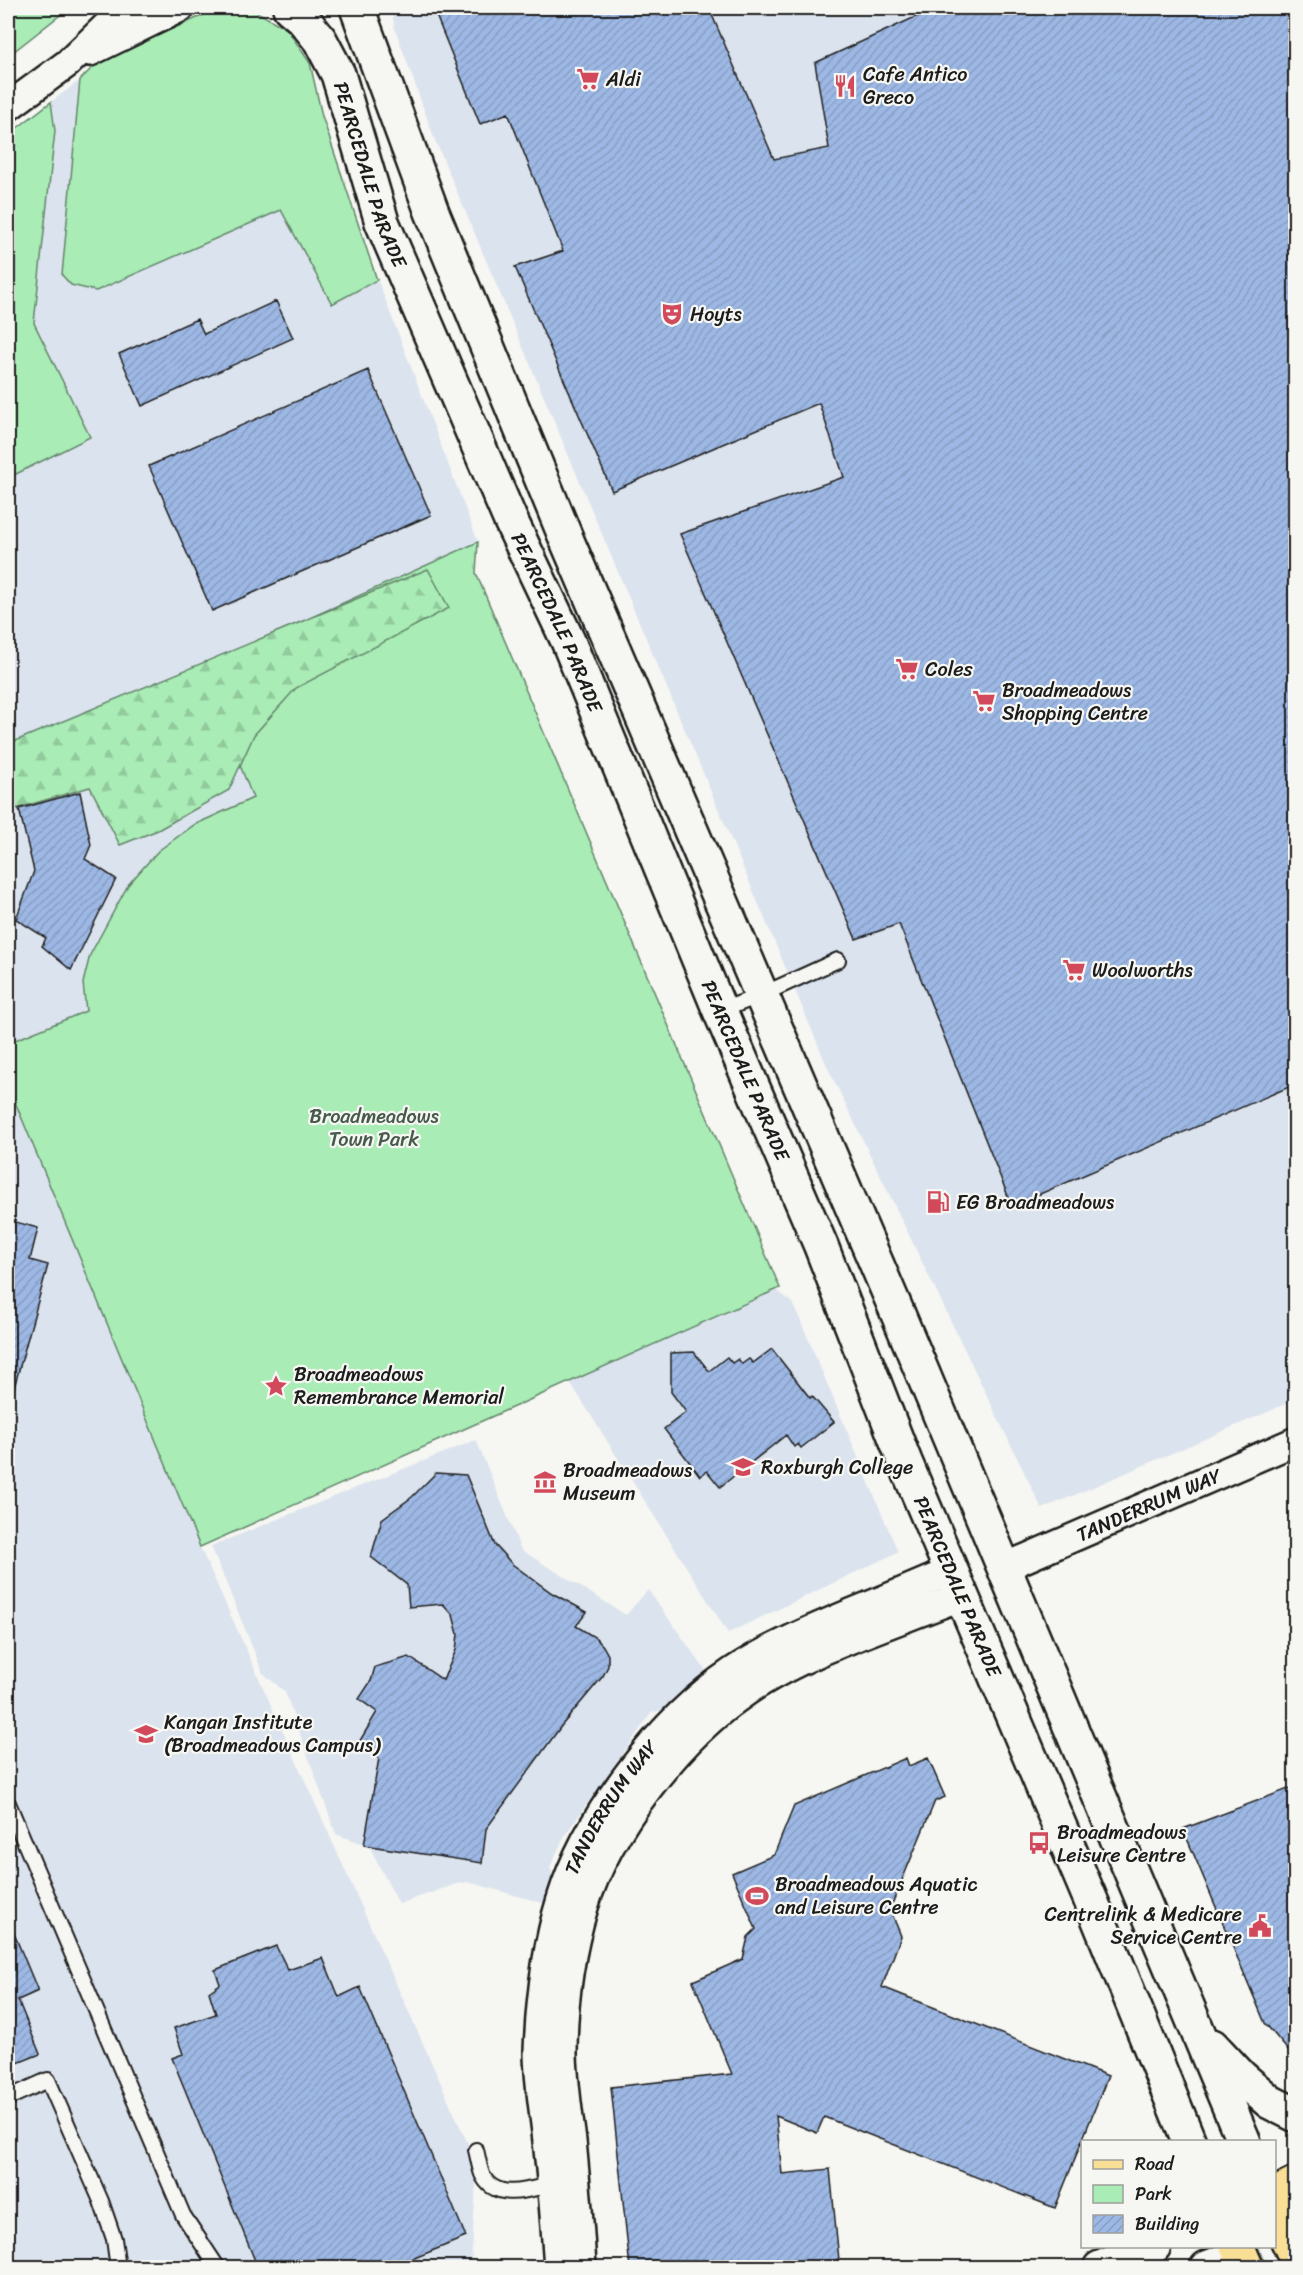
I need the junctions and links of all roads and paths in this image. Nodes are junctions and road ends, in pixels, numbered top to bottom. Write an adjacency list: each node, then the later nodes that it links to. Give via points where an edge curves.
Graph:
1 (125, 8): 5 (street)
2 (180, 8): 5 (street)
3 (290, 8): 9 (street, PEARCEDALE PARADE, via 320,40 338,74 382,222 510,519 568,641)
4 (357, 8): 8 (street, PEARCEDALE PARADE, via 450,255)
5 (68, 63): 6 (street)
6 (8, 107)
7 (838, 960): 8 (lane)
8 (761, 995): 9 (lane); 11 (street, PEARCEDALE PARADE)
9 (720, 1011): 12 (street, PEARCEDALE PARADE, via 822,1246)
10 (1296, 1441): 11 (street, TANDERRUM WAY)
11 (1003, 1568): 12 (street, TANDERRUM WAY); 14 (street, PEARCEDALE PARADE)
12 (956, 1584): 15 (street, PEARCEDALE PARADE, via 1092,1903); 22 (street, TANDERRUM WAY, via 804,1633 732,1671 670,1725 613,1794 576,1861 561,1899 543,1989 538,2054); 31 (street, TANDERRUM WAY, via 746,1692 661,1771 615,1842 585,1906 574,1952 565,2023 564,2075)
13 (8, 1803): 29 (lane, via 183,2215)
14 (1199, 2032): 17 (street, via 1270,2102); 20 (street, PEARCEDALE PARADE)
15 (1167, 2092): 18 (street); 19 (street, PEARCEDALE PARADE)
16 (8, 2098): 28 (lane, via 48,2080 101,2201 114,2239)
17 (1296, 2115)
18 (1171, 2140)
19 (1188, 2140)
20 (1243, 2140)
21 (476, 2150): 22 (lane, via 483,2175 493,2188 510,2192)
22 (552, 2184): 30 (street, TANDERRUM WAY)
23 (1296, 2184): 24 (main road)
24 (1276, 2194)
25 (1122, 2248): 32 (street)
26 (1151, 2248): 33 (street)
27 (1256, 2248): 34 (street)
28 (117, 2268)
29 (218, 2268)
30 (558, 2268)
31 (582, 2268)
32 (1096, 2268)
33 (1101, 2268)
34 (1207, 2268)

